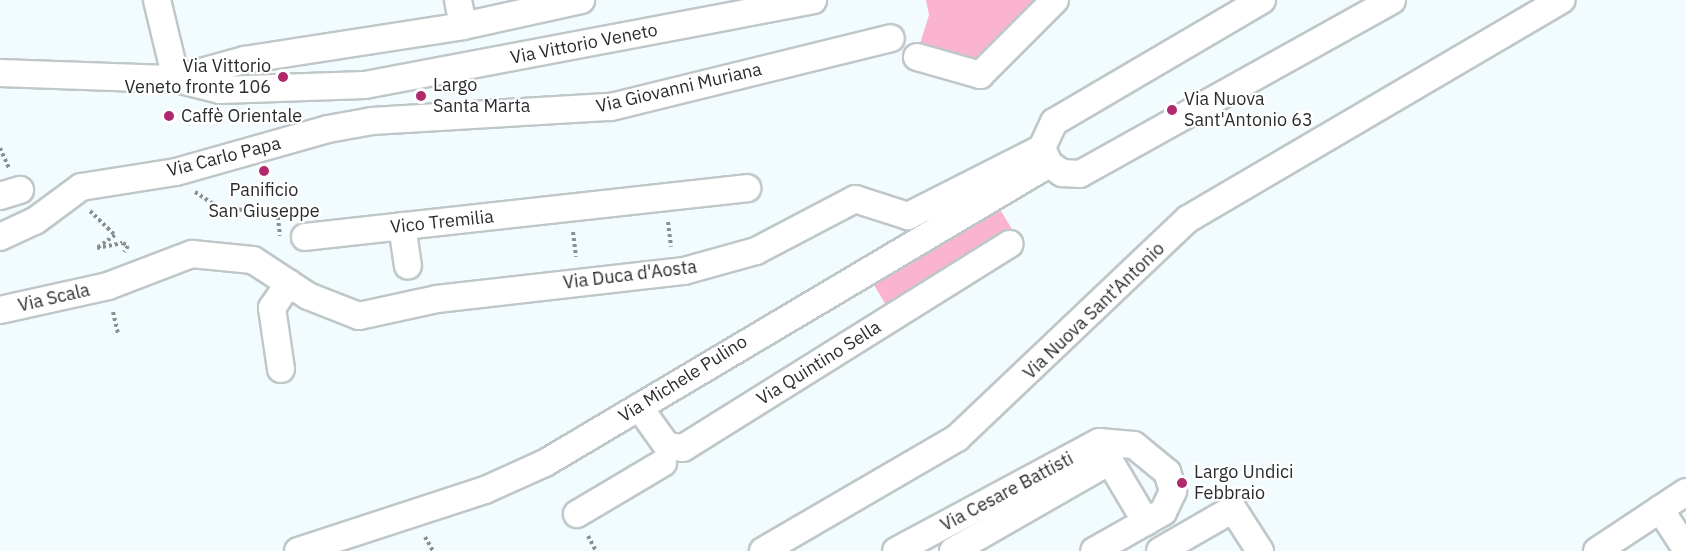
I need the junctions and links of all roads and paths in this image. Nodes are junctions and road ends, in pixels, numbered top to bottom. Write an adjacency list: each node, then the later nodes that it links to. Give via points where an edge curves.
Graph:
1 (157, 0): 13 (street)
2 (458, 0): 9 (street)
3 (581, 0): 9 (street, Via Vittorio Veneto)
4 (813, 0): 14 (street, Via Vittorio Veneto)
5 (1055, 0): 11 (street, via 980,75 937,68)
6 (1262, 0): 17 (street, via 1054,122)
7 (1392, 0): 17 (street, via 1080,174 1062,173)
8 (1561, 0): 41 (street, Via Nuova Sant'Antonio, via 1188,219 957,438)
9 (463, 26): 13 (street, Via Vittorio Veneto, via 244,60)
10 (891, 38): 15 (street, Via Giovanni Muriana, via 611,107)
11 (917, 57)
12 (0, 73): 13 (street, Via Vittorio Veneto)
13 (176, 79): 14 (street, Via Vittorio Veneto, via 220,90)
14 (365, 85): 16 (street)
15 (463, 116): 16 (street, Via Carlo Papa)
16 (372, 121): 18 (street, Via Carlo Papa)
17 (1046, 156): 28 (street, Via Duca d'Aosta, via 908,216 855,199 756,251); 34 (street, Via Michele Pulino)
18 (189, 167): 20 (street, Via Carlo Papa); 25 (path, via 196,197 221,209 277,211 276,236)
19 (747, 188): 21 (street, Vico Tremilia)
20 (71, 191): 24 (street, Via Carlo Papa, via 35,221); 31 (path, via 115,235 97,248 128,246)
21 (665, 197): 22 (street, Vico Tremilia); 28 (path)
22 (571, 207): 23 (street, Vico Tremilia); 29 (path)
23 (402, 226): 25 (street, Vico Tremilia); 27 (street)
24 (0, 237)
25 (305, 237)
26 (1010, 244): 34 (street, Via Quintino Sella, via 683,448 667,446)
27 (408, 266)
28 (674, 272): 29 (street, Via Duca d'Aosta)
29 (579, 282): 30 (street, Via Duca d'Aosta, via 437,299 359,316)
30 (289, 283): 31 (street, Via Scala, via 253,260 192,254); 33 (street, via 272,308)
31 (108, 286): 32 (street, Via Scala)
32 (0, 310)
33 (281, 369)
34 (639, 407): 43 (street, Via Michele Pulino, via 545,463 485,490)
35 (1098, 455): 40 (street); 40 (street, via 1134,445 1167,472 1173,491 1163,512); 45 (street, Via Cesare Battisti); 46 (street)
36 (663, 463): 39 (street)
37 (1686, 492): 38 (street)
38 (1660, 509): 42 (street); 50 (street)
39 (577, 514)
40 (1140, 526): 47 (street)
41 (792, 544): 44 (street, Via Nuova Sant'Antonio)
42 (1686, 549)
43 (298, 551)
44 (763, 551)
45 (896, 551)
46 (953, 551)
47 (1094, 551)
48 (1160, 551): 49 (street, via 1233,509)
49 (1260, 551)
50 (1597, 551)

